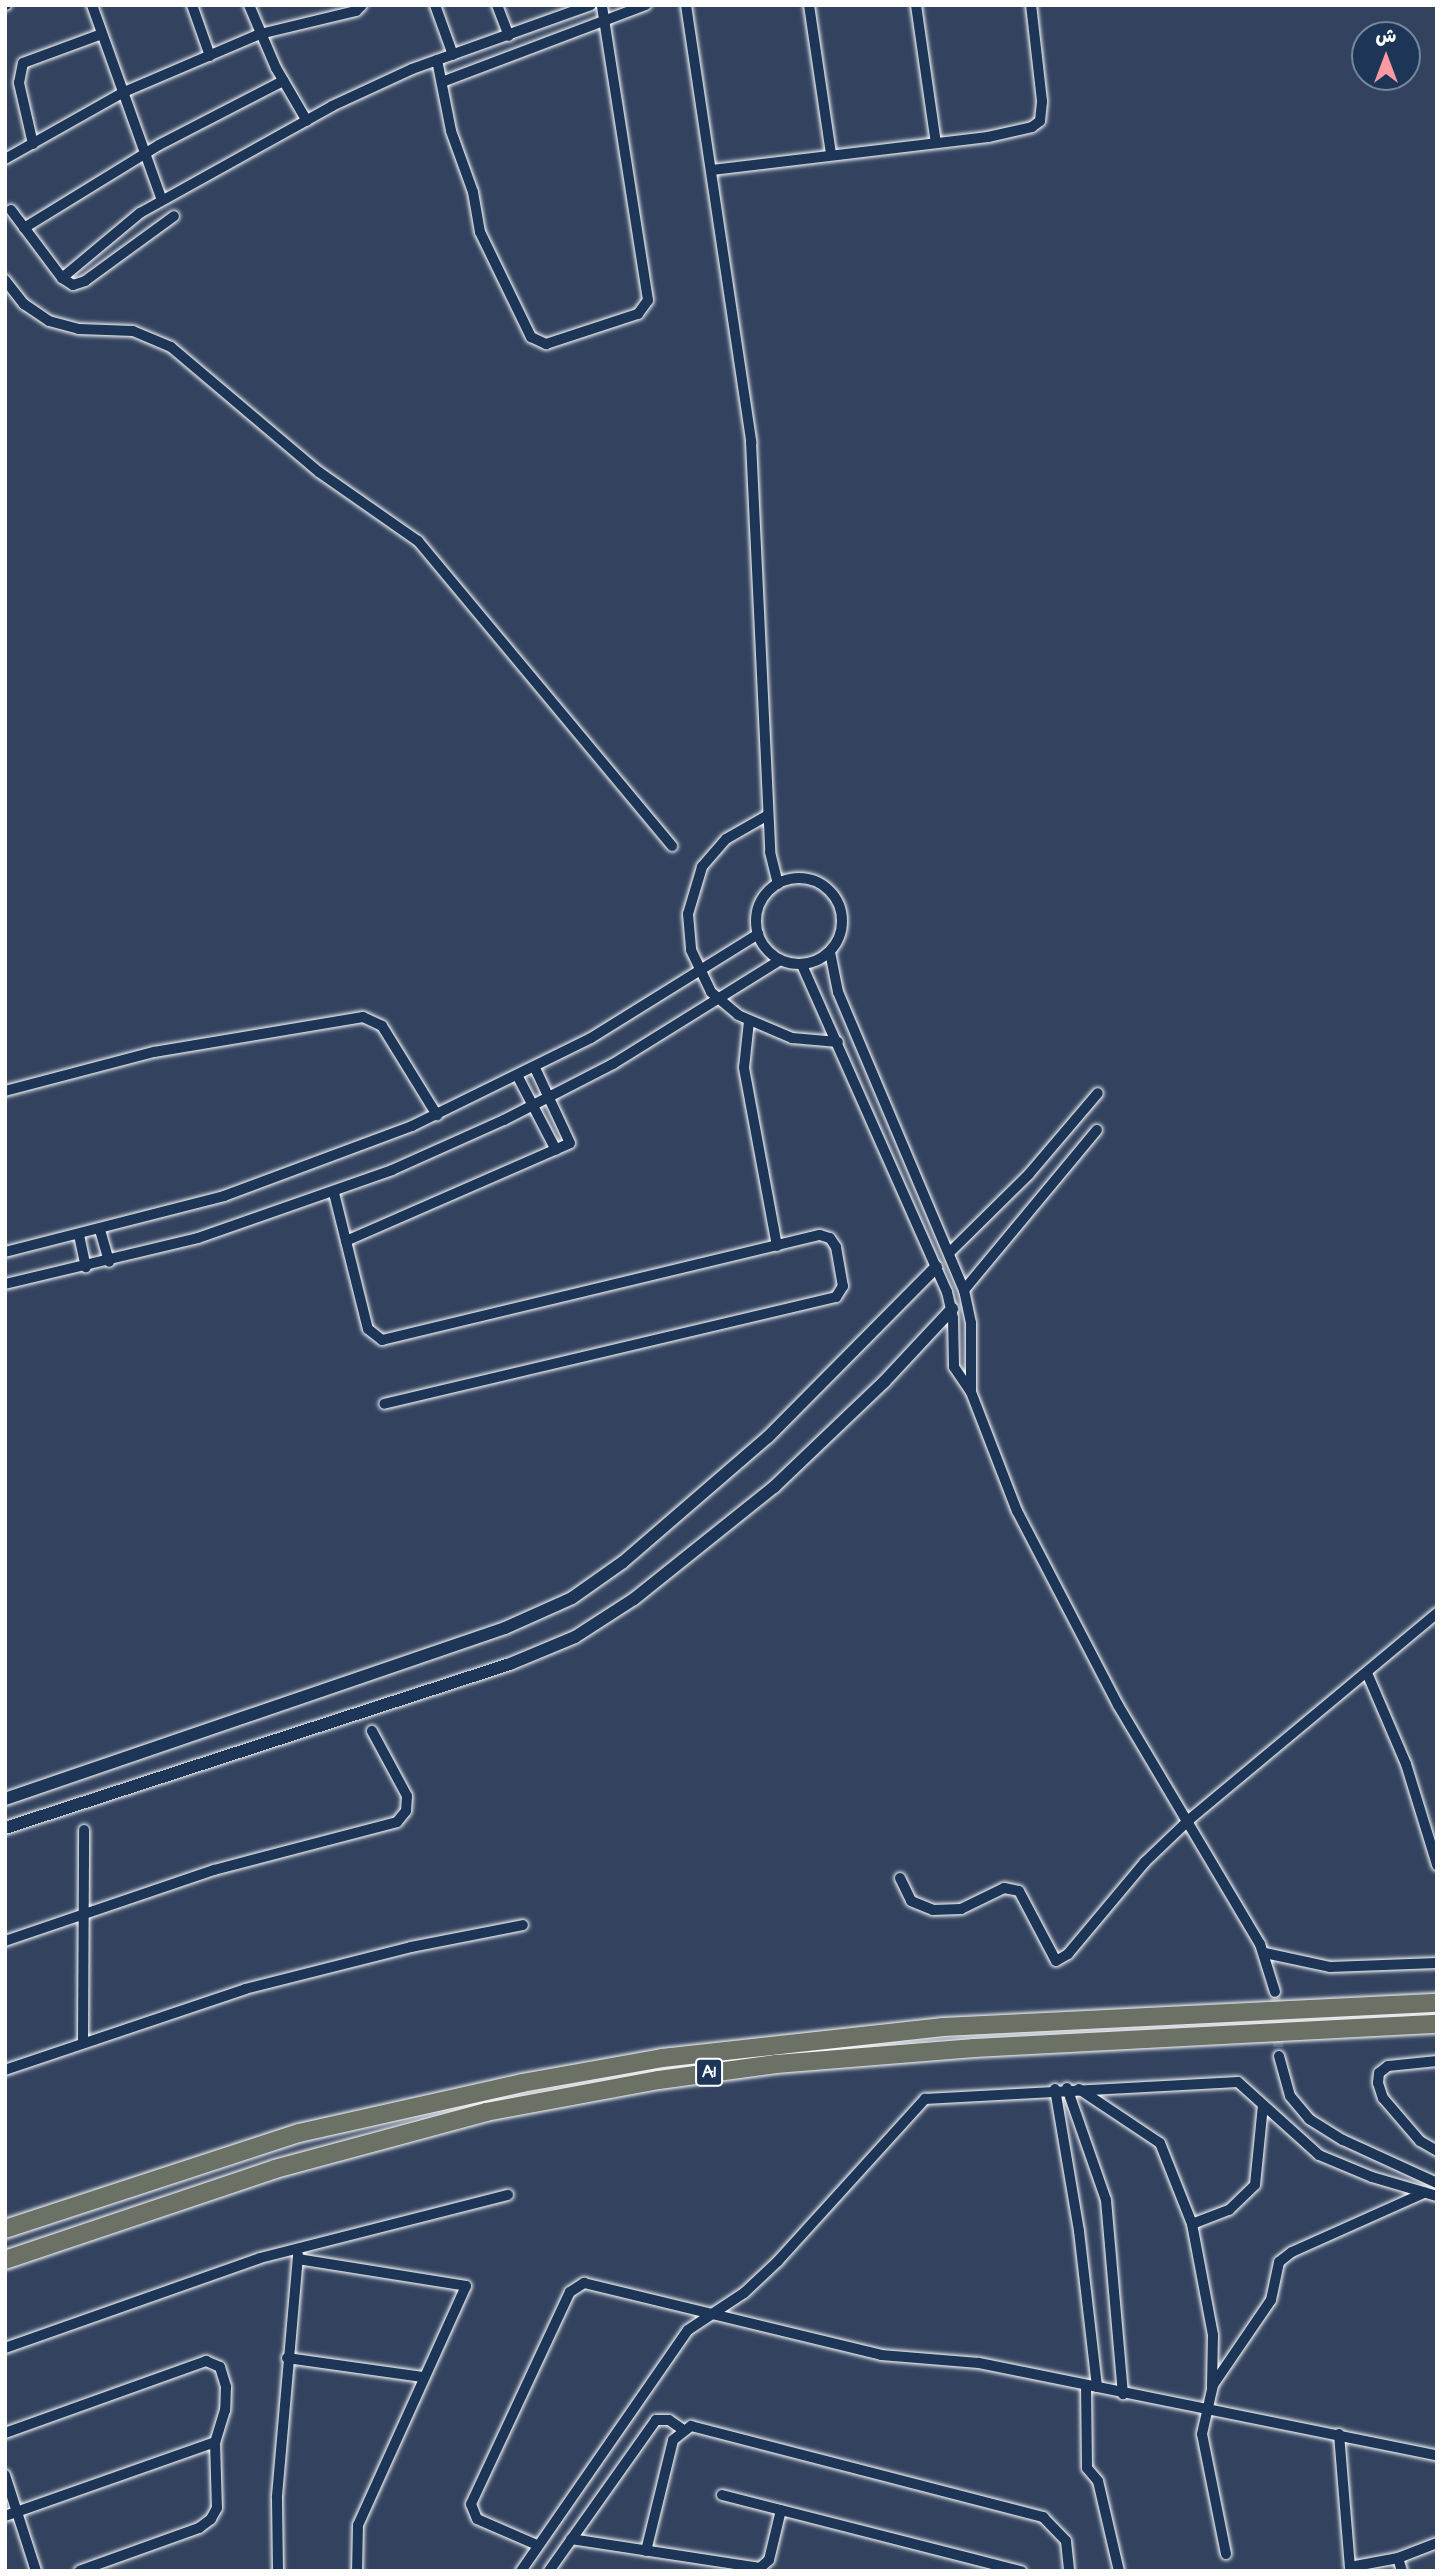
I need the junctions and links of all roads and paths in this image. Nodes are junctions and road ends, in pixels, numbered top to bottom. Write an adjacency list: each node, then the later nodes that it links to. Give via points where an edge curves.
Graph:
1 (92, 5): 15 (street)
2 (192, 5): 19 (street)
3 (249, 5): 16 (street)
4 (362, 5): 16 (street, via 356,11)
5 (435, 5): 18 (street)
6 (496, 5): 17 (street)
7 (591, 5): 17 (street)
8 (602, 5): 14 (street)
9 (646, 5): 14 (street)
10 (686, 5): 30 (street)
11 (809, 5): 27 (street)
12 (916, 5): 26 (street)
13 (1031, 5): 26 (street, via 1042,86 1040,121 1022,132)
14 (605, 20): 22 (street); 22 (street, via 648,300 642,313 546,344 534,340 483,240)
15 (102, 34): 23 (street); 25 (street, via 23,63 19,83)
16 (260, 34): 19 (street); 21 (street)
17 (509, 36): 18 (street)
18 (453, 55): 20 (street)
19 (210, 56): 23 (street)
20 (437, 60): 22 (street); 24 (street, via 358,93)
21 (283, 81): 24 (street); 28 (street)
22 (442, 82)
23 (124, 92): 25 (street); 28 (street)
24 (307, 121): 31 (street)
25 (33, 144): 29 (street)
26 (936, 144): 27 (street)
27 (831, 154): 30 (street)
28 (146, 155): 31 (street); 34 (street)
29 (5, 159)
30 (712, 170): 37 (street, via 751,442)
31 (162, 200): 35 (street, via 99,243)
32 (11, 210): 34 (street)
33 (174, 216): 35 (street, via 81,283)
34 (24, 228): 35 (street)
35 (62, 278)
36 (5, 280): 38 (street, via 24,304 49,321 69,327 133,331 171,347 319,472 418,541)
37 (768, 815): 39 (street, via 771,861); 44 (street, via 726,839 697,878 688,926)
38 (672, 846)
39 (778, 884): 40 (street, via 759,907); 41 (street, via 808,879 834,895 843,924)
40 (758, 934): 42 (street); 44 (street)
41 (830, 952): 43 (street); 62 (street, via 838,992)
42 (780, 960): 43 (street); 45 (street)
43 (802, 964): 47 (street)
44 (699, 973): 45 (street); 48 (street)
45 (719, 1001): 46 (street); 52 (street)
46 (749, 1021): 47 (street, via 792,1038); 61 (street, via 744,1068)
47 (838, 1042): 65 (street)
48 (535, 1068): 49 (street); 52 (street)
49 (518, 1077): 53 (street); 54 (street)
50 (5, 1091): 54 (street, via 166,1049 363,1017 382,1026)
51 (1098, 1093): 62 (street, via 1029,1174)
52 (549, 1098): 53 (street); 56 (street, via 569,1143)
53 (533, 1106): 56 (street); 57 (street)
54 (437, 1115): 58 (street, via 262,1183)
55 (1097, 1130): 68 (street)
56 (556, 1150): 60 (street)
57 (334, 1193): 60 (street); 64 (street)
58 (100, 1230): 59 (street); 64 (street)
59 (79, 1235): 63 (street); 66 (street)
60 (346, 1241): 61 (street, via 370,1333 382,1340)
61 (776, 1246): 73 (street, via 820,1235 830,1238 836,1247 841,1293)
62 (947, 1249): 65 (street); 68 (street)
63 (5, 1252)
64 (109, 1262): 66 (street)
65 (934, 1262): 69 (street); 77 (street, via 768,1437 623,1562 572,1598 505,1628)
66 (86, 1267): 67 (street)
67 (5, 1284)
68 (964, 1290): 71 (street)
69 (952, 1309): 70 (street); 79 (street, via 884,1382 774,1487 634,1599 575,1637 521,1660)
70 (953, 1344): 71 (street); 72 (street, via 954,1367)
71 (971, 1346): 72 (street)
72 (971, 1392): 78 (street, via 1017,1511 1054,1584 1118,1705)
73 (386, 1404)
74 (1437, 1614): 75 (street)
75 (1367, 1673): 78 (street); 81 (street, via 1406,1764)
76 (372, 1731): 83 (street, via 407,1796 407,1811 397,1822 214,1870)
77 (5, 1800)
78 (1189, 1819): 82 (street, via 1145,1862 1068,1954 1056,1961 1019,1891 1004,1888 961,1909 933,1910 911,1901); 86 (street)
79 (5, 1828)
80 (85, 1830): 83 (street)
81 (1437, 1865)
82 (900, 1878)
83 (84, 1914): 85 (street); 91 (street)
84 (523, 1925): 91 (street, via 300,1973)
85 (5, 1941)
86 (1265, 1953): 87 (street, via 1330,1967); 88 (street)
87 (1437, 1963)
88 (1275, 1992)
89 (1437, 2003): 104 (highway, A1, via 943,2027 663,2058 509,2086 299,2133)
90 (1437, 2024): 107 (highway, A1, via 937,2051 659,2080 486,2112 275,2169)
91 (83, 2042): 94 (street)
92 (1279, 2056): 99 (street, via 1290,2096 1309,2119 1343,2140)
93 (1437, 2061): 98 (street, via 1388,2066 1379,2073 1378,2083 1382,2098 1420,2141)
94 (5, 2070)
95 (1072, 2088): 96 (street); 97 (street, via 1234,2081); 103 (street, via 1160,2143); 114 (street, via 1106,2200)
96 (1055, 2089): 108 (street, via 921,2102 778,2261); 112 (street, via 1079,2231)
97 (1264, 2105): 100 (street, via 1319,2155); 103 (street, via 1255,2185 1228,2210)
98 (1437, 2151)
99 (1437, 2183)
100 (1424, 2193): 102 (street); 113 (street, via 1283,2258 1271,2300)
101 (508, 2195): 105 (street)
102 (1437, 2196)
103 (1192, 2224): 113 (street, via 1213,2338)
104 (5, 2229)
105 (299, 2248): 106 (street); 109 (street)
106 (298, 2259): 110 (street); 111 (street, via 466,2284)
107 (5, 2260)
108 (713, 2314): 112 (street, via 881,2355 979,2363); 128 (street, via 688,2330); 128 (street, via 588,2283 573,2289 471,2504 477,2519)
109 (5, 2348)
110 (286, 2358): 111 (street); 134 (street, via 277,2496)
111 (423, 2377): 135 (street, via 358,2525)
112 (1091, 2386): 114 (street); 140 (street, via 1087,2468 1098,2481)
113 (1213, 2387): 115 (street)
114 (1123, 2393): 115 (street)
115 (1208, 2407): 118 (street); 130 (street, via 1202,2438)
116 (682, 2429): 126 (street, via 669,2420 656,2420); 129 (street, via 673,2440); 139 (street, via 691,2426 1038,2515 1063,2534)
117 (5, 2432): 119 (street, via 214,2361 226,2387 225,2410)
118 (1339, 2434): 120 (street); 131 (street, via 1350,2567)
119 (215, 2442): 124 (street); 133 (street, via 217,2508 211,2519 199,2528)
120 (1437, 2455)
121 (5, 2475): 124 (street)
122 (722, 2496): 123 (street)
123 (781, 2510): 129 (street, via 769,2560 760,2568); 138 (street)
124 (17, 2512): 125 (street); 132 (street)
125 (5, 2516)
126 (571, 2539): 129 (street); 137 (street)
127 (1437, 2543): 131 (street)
128 (537, 2545): 136 (street)
129 (646, 2551)
130 (1226, 2554)
131 (1398, 2558): 141 (street)
132 (36, 2571)
133 (79, 2571)
134 (278, 2571)
135 (357, 2571)
136 (521, 2571)
137 (549, 2571)
138 (1021, 2571)
139 (1069, 2571)
140 (1119, 2571)
141 (1402, 2571)

